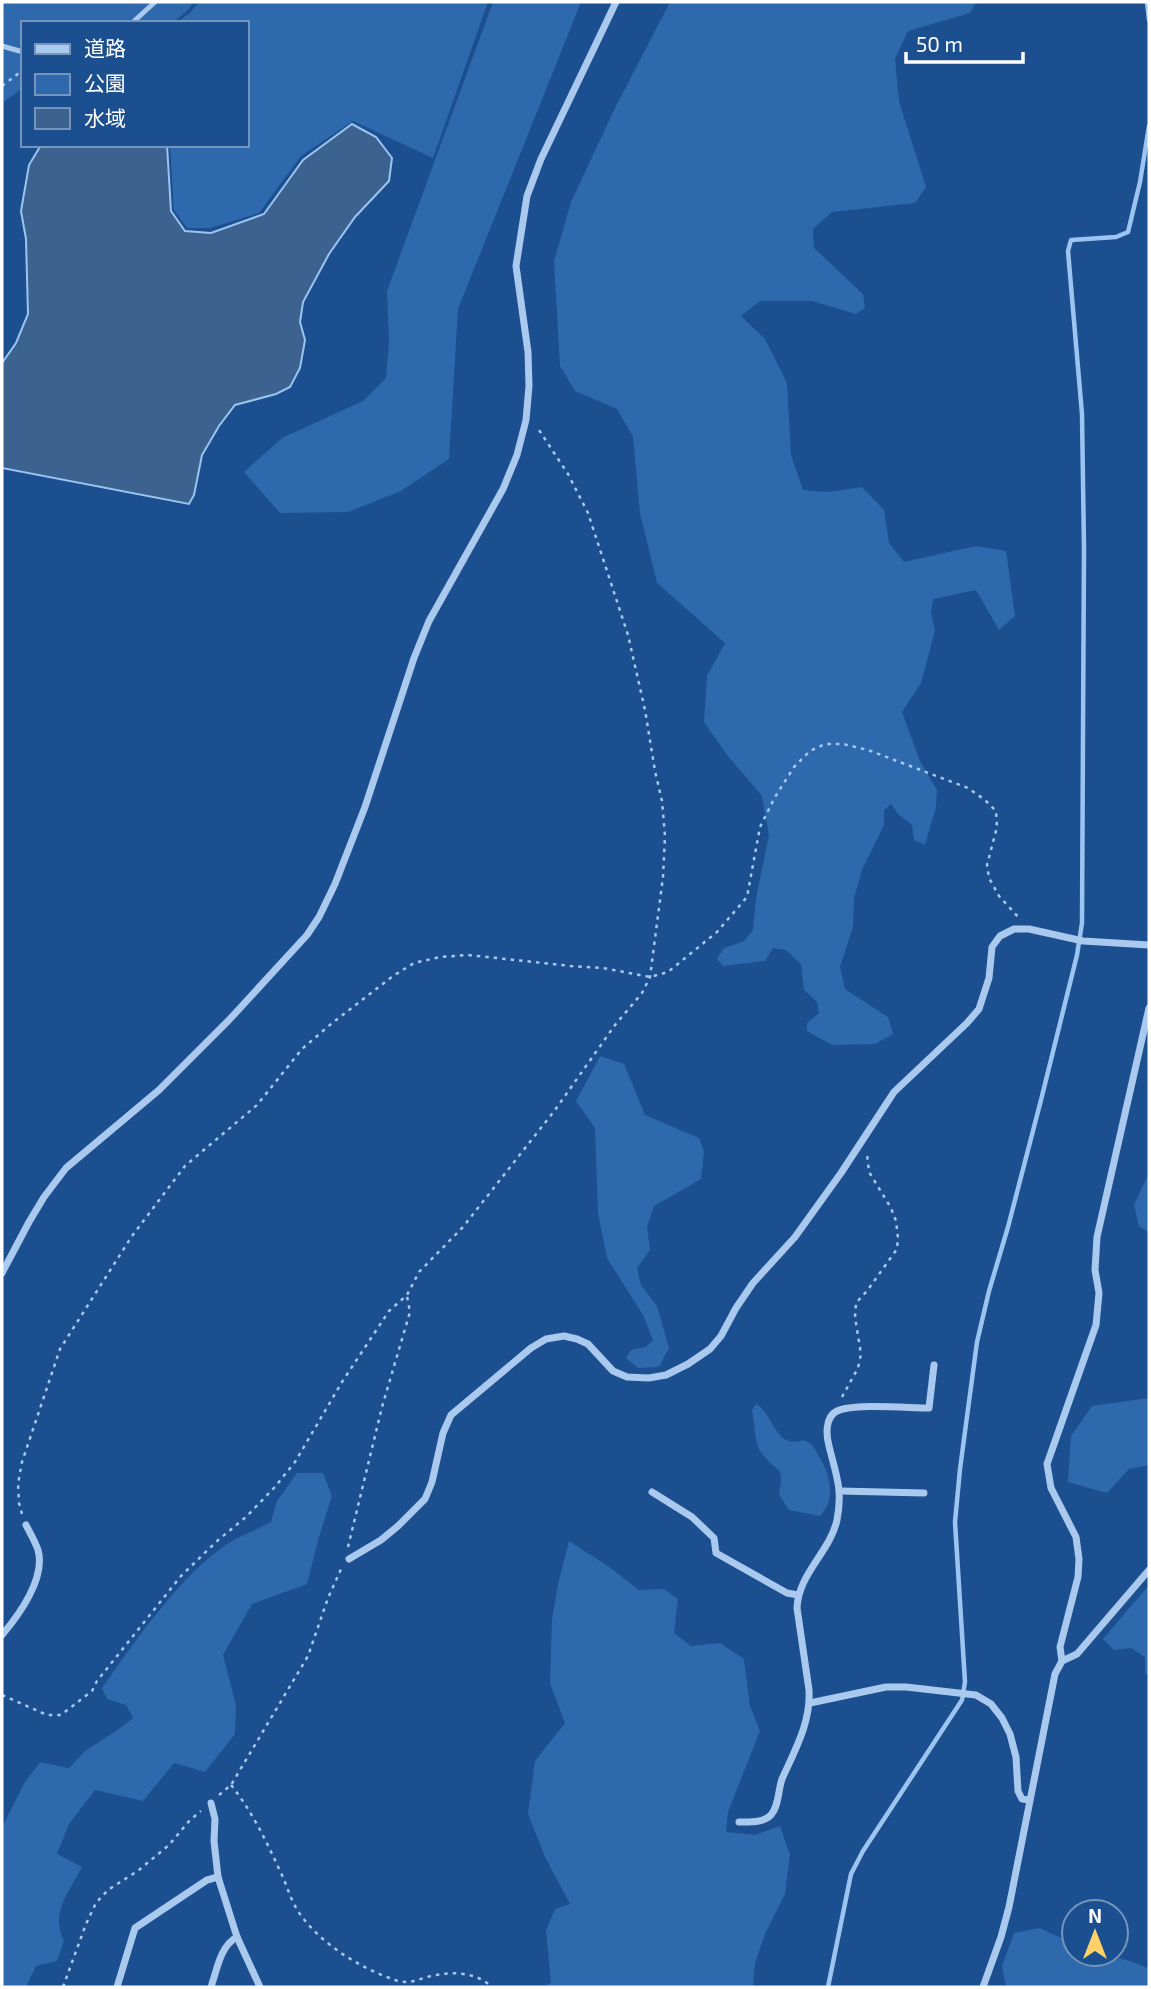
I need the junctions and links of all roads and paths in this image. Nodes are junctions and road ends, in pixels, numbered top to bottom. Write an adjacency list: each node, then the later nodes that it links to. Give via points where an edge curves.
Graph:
1 (155, 2): 3 (lane)
2 (616, 2): 8 (street, via 527,196 516,266 528,352)
3 (134, 21)
4 (2, 46): 5 (lane)
5 (21, 51)
6 (21, 72): 7 (path)
7 (2, 86)
8 (526, 420): 11 (path, via 540,428 588,513 628,635 645,710 665,836); 14 (street, via 503,489 429,621 365,807 319,917 229,1020 159,1090 66,1168 44,1197)
9 (1029, 929): 10 (street, via 1073,940); 11 (path, via 989,878 996,811 985,800 868,750 825,744 794,767 775,797 760,827 747,897 717,932 668,972); 13 (street, via 1014,929 1000,936 992,947 979,1009 894,1092)
10 (1149, 945)
11 (650, 976): 15 (path, via 555,1110 463,1227 419,1272); 21 (path, via 467,955 440,957 414,963 393,976 321,1032 289,1063 257,1105 170,1184 60,1349 22,1462 19,1503)
12 (1149, 1008): 26 (street, via 1097,1237 1096,1325 1047,1464 1051,1488 1076,1537 1079,1559 1060,1647)
13 (867, 1133): 17 (path, via 870,1172 896,1221 897,1249 856,1303 861,1353); 22 (street, via 795,1237 753,1283 710,1349 666,1375 627,1377 613,1371 588,1344 564,1336 546,1339 451,1415 425,1499 381,1540)
14 (2, 1273)
15 (407, 1295): 22 (path, via 410,1312 382,1407 348,1546); 27 (path, via 389,1311 295,1462 246,1517 181,1576 92,1691 61,1715 47,1715)
16 (934, 1365): 17 (street, via 929,1408)
17 (837, 1411): 18 (street, via 827,1429)
18 (840, 1491): 20 (street); 24 (street, via 830,1540)
19 (652, 1492): 24 (street, via 692,1517 714,1538 716,1553)
20 (925, 1493)
21 (26, 1525): 25 (street, via 38,1552 37,1570 30,1595)
22 (349, 1559): 29 (path, via 328,1598 308,1656)
23 (1149, 1570): 26 (street, via 1077,1654)
24 (798, 1595): 28 (street)
25 (2, 1635)
26 (1062, 1661): 30 (street, via 1052,1685)
27 (2, 1695)
28 (810, 1703): 30 (street, via 886,1687 969,1692 990,1704 1002,1718 1016,1757 1018,1791 1021,1799); 32 (street, via 771,1815 760,1821)
29 (232, 1785): 31 (path); 39 (path, via 295,1905 334,1948 397,1981 410,1983 453,1973 475,1976)
30 (1029, 1800): 40 (street, via 1009,1907)
31 (211, 1802): 33 (street); 35 (path, via 169,1845 96,1903)
32 (739, 1822)
33 (218, 1877): 34 (street); 36 (street, via 135,1928)
34 (237, 1937): 37 (street, via 223,1951); 38 (street)
35 (63, 1987)
36 (117, 1987)
37 (211, 1987)
38 (260, 1987)
39 (492, 1987)
40 (983, 1987)

